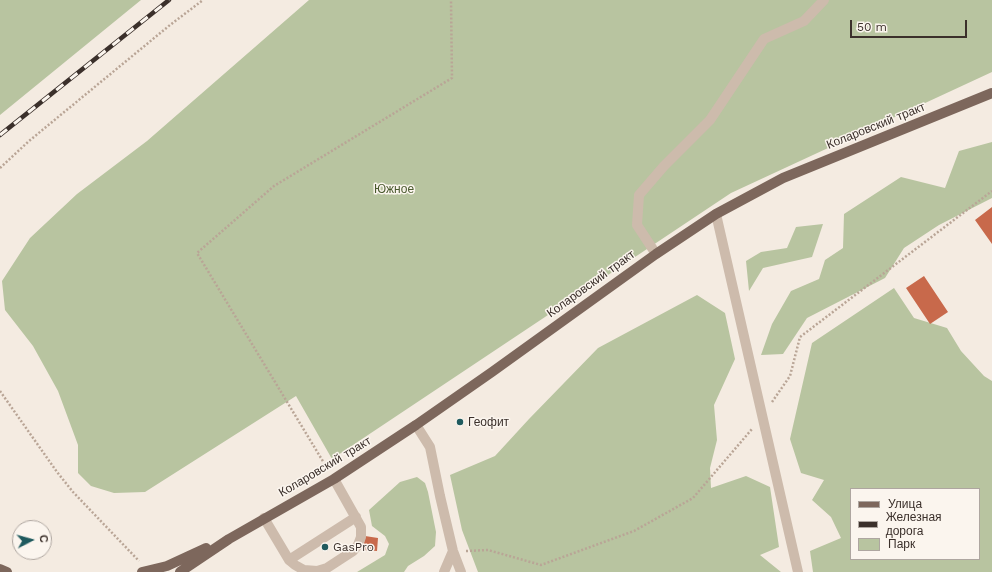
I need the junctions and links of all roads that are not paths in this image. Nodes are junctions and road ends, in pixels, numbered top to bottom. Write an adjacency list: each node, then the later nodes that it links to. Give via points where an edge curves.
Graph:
1 (824, 0): 4 (lane, via 804,21 764,39 710,120 639,195 638,225)
2 (992, 93): 3 (main road, Коларовский тракт, via 783,178)
3 (716, 214): 4 (main road, Коларовский тракт); 18 (lane)
4 (656, 254): 5 (main road, Коларовский тракт)
5 (416, 425): 6 (main road, Коларовский тракт); 10 (lane, via 430,447)
6 (334, 479): 7 (lane); 8 (main road, Коларовский тракт)
7 (356, 517): 11 (lane); 11 (lane, via 361,527 358,545 327,568 317,571 304,570)
8 (264, 518): 9 (main road, Коларовский тракт); 11 (lane)
9 (228, 539): 13 (main road, Коларовский тракт, via 167,566); 15 (main road, Коларовский тракт)
10 (453, 551): 16 (lane); 17 (lane)
11 (289, 560)
12 (0, 569): 14 (main road)
13 (145, 571)
14 (7, 572)
15 (180, 572)
16 (444, 572)
17 (461, 572)
18 (798, 572)

